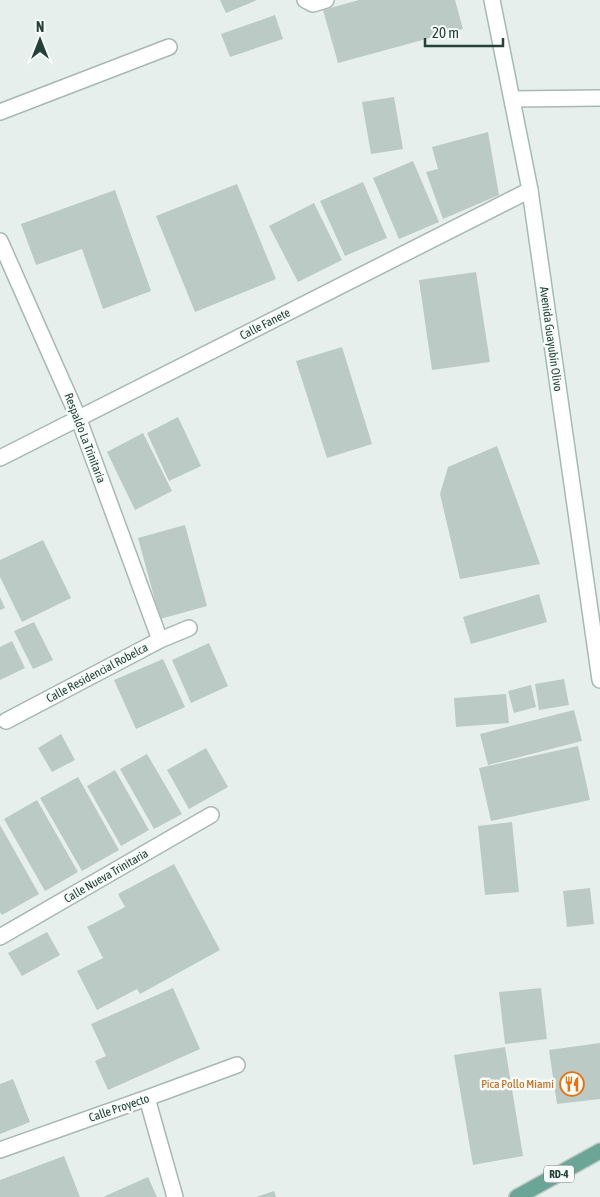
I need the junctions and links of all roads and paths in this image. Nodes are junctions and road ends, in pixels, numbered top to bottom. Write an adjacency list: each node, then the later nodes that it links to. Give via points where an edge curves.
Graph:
1 (305, 0): 2 (street, via 313,4)
2 (326, 0)
3 (492, 0): 6 (street, Avenida Guayubín Olivo)
4 (169, 47): 7 (street)
5 (600, 98): 6 (street)
6 (512, 99): 8 (street, Avenida Guayubín Olivo)
7 (0, 112)
8 (530, 190): 10 (street, Calle Fanete); 12 (street, Avenida Guayubín Olivo)
9 (0, 241): 10 (street, Respaldo La Trinitaria)
10 (78, 417): 11 (street, Calle Fanete); 14 (street, Respaldo La Trinitaria)
11 (0, 458)
12 (595, 606): 15 (street, Avenida Guayubín Olivo)
13 (190, 628): 14 (street, Calle Residencial Robelca)
14 (160, 640): 17 (street, Calle Residencial Robelca)
15 (597, 643): 16 (street, Avenida Guayubín Olivo)
16 (600, 680)
17 (6, 722)
18 (212, 815): 19 (street, Calle Nueva Trinitaria)
19 (0, 936)
20 (237, 1065): 21 (street, Calle Proyecto)
21 (147, 1098): 22 (street, Calle Proyecto); 24 (street)
22 (0, 1150)
23 (600, 1151): 25 (main road, RD-4)
24 (175, 1197)
25 (518, 1197)

